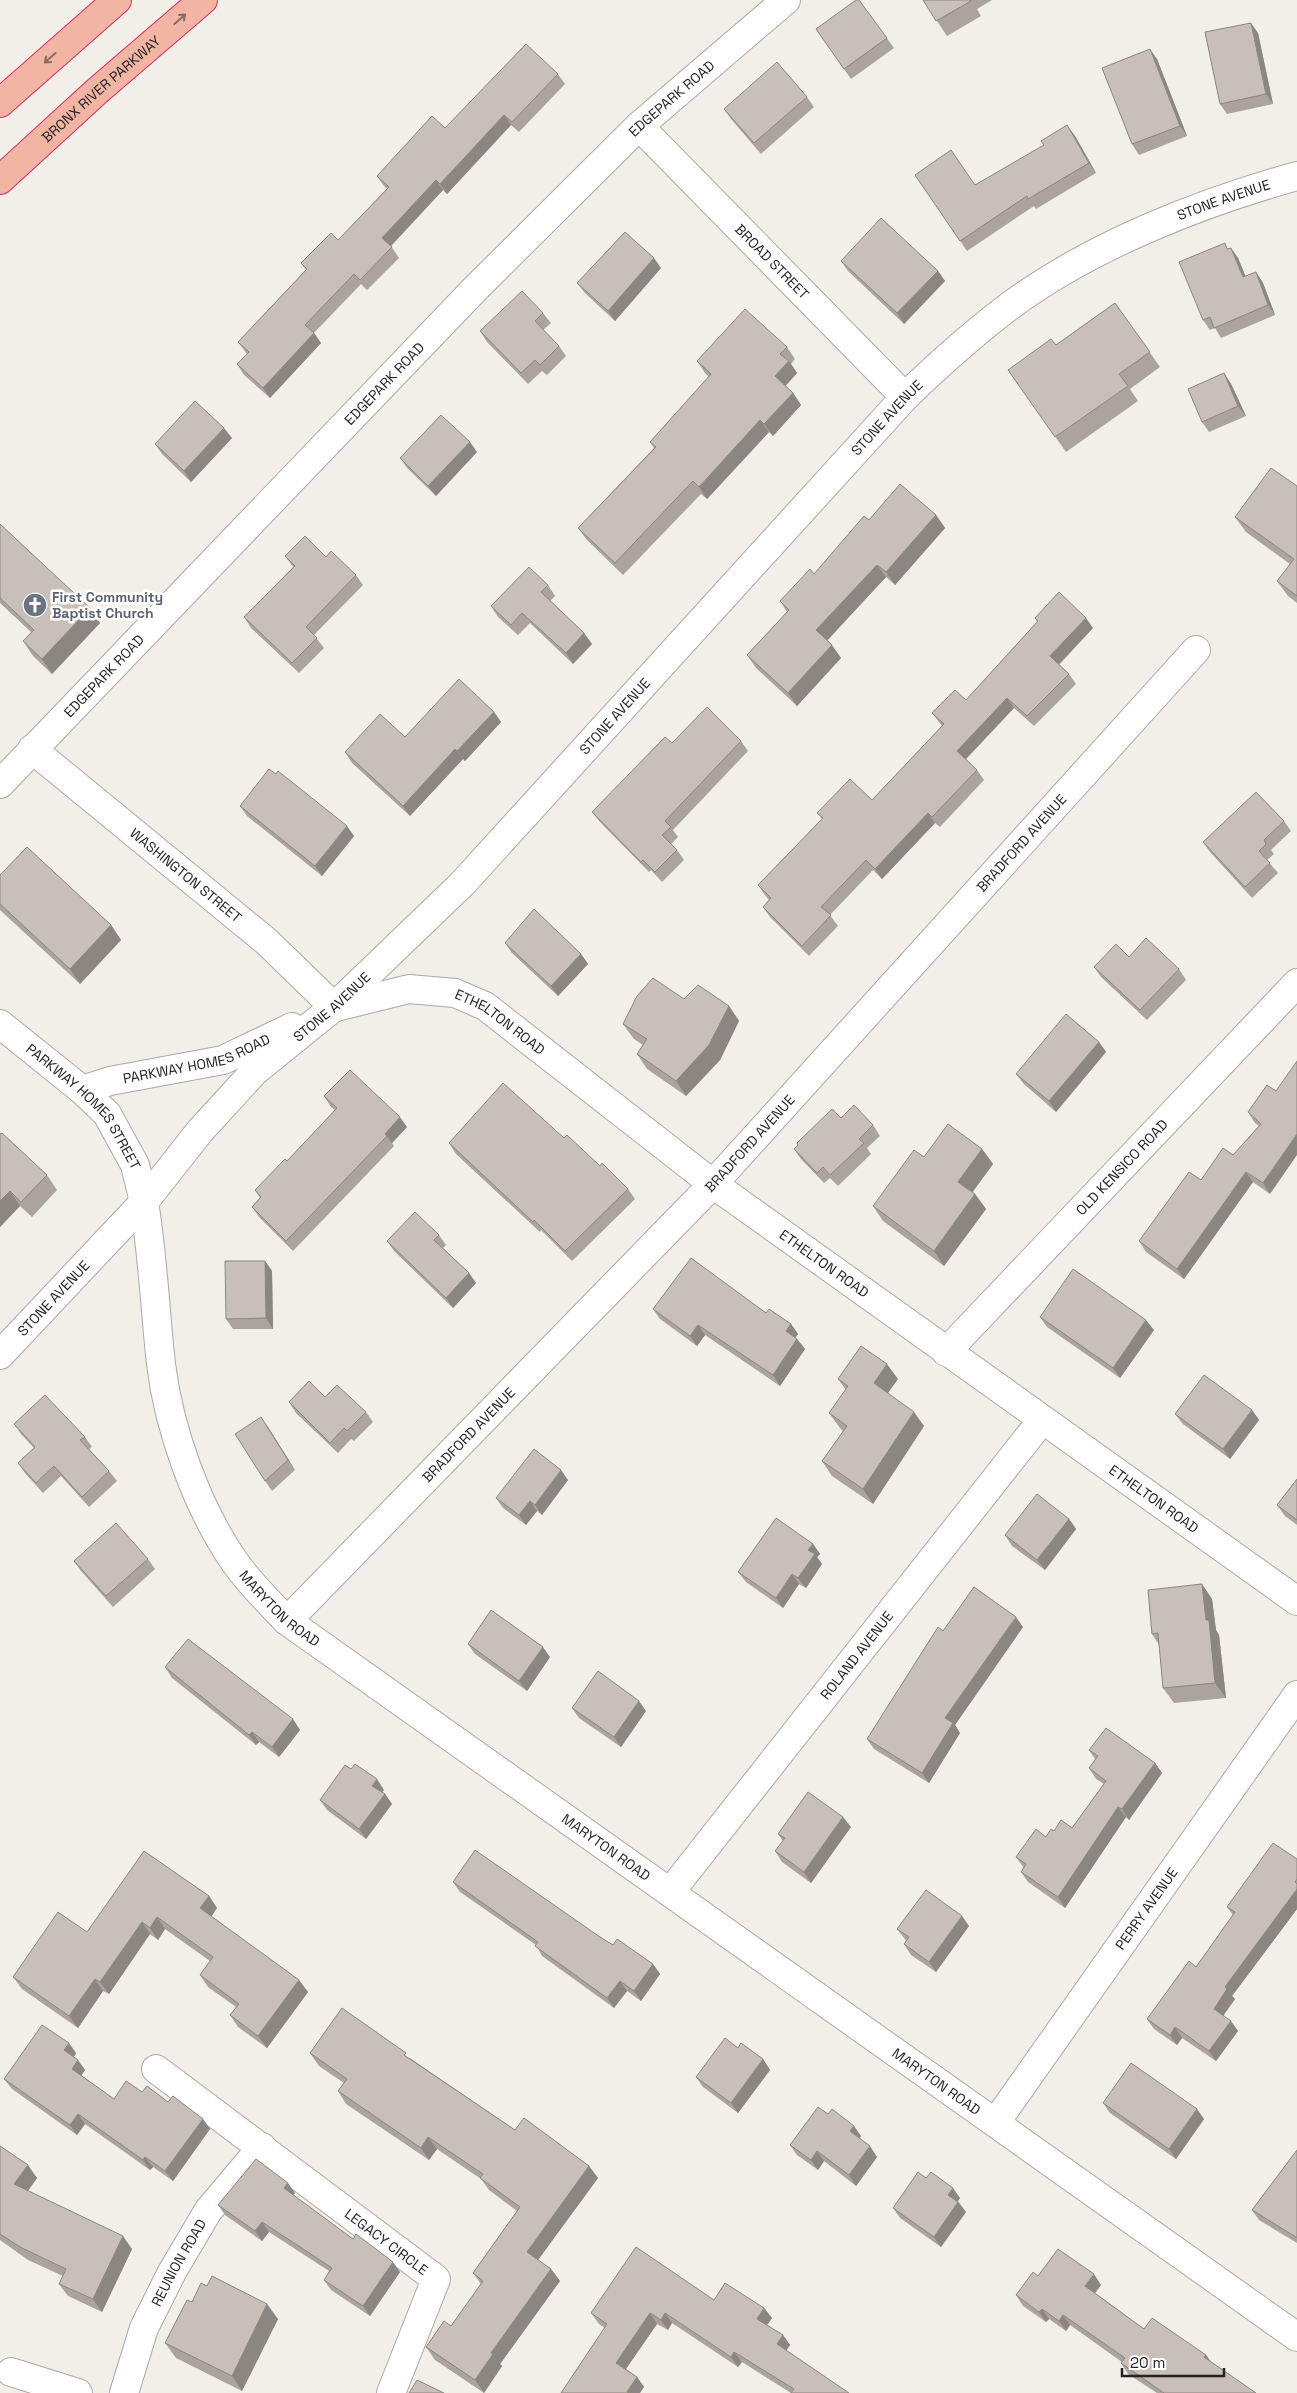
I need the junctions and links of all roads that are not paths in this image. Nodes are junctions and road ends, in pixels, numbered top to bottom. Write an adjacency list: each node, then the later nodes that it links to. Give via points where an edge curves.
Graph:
1 (117, 0): 4 (highway, one-way to 4)
2 (203, 0): 7 (highway, BRONX RIVER PARKWAY, one-way to 2)
3 (786, 0): 5 (street, EDGEPARK ROAD)
4 (0, 103)
5 (639, 126): 8 (street, BROAD STREET); 10 (street, EDGEPARK ROAD, via 475,290)
6 (1297, 176): 8 (street, STONE AVENUE, via 1165,222 1064,272 1012,304 942,361)
7 (0, 180)
8 (905, 397): 13 (street, STONE AVENUE, via 463,883)
9 (1196, 650): 16 (street, BRADFORD AVENUE)
10 (32, 749): 11 (street, EDGEPARK ROAD); 13 (street, WASHINGTON STREET, via 266,941)
11 (0, 784)
12 (1297, 983): 18 (street, OLD KENSICO ROAD)
13 (334, 1007): 15 (street, PARKWAY HOMES ROAD, via 224,1060 110,1080); 16 (street, ETHELTON ROAD, via 409,989 455,993 485,1006); 17 (street, STONE AVENUE, via 255,1071 200,1131)
14 (0, 1024): 15 (street, PARKWAY HOMES STREET)
15 (82, 1090): 17 (street, PARKWAY HOMES STREET, via 106,1114 135,1165)
16 (713, 1184): 18 (street, ETHELTON ROAD); 22 (street, BRADFORD AVENUE)
17 (144, 1202): 19 (street, STONE AVENUE); 22 (street, MARYTON ROAD, via 161,1366 183,1455 210,1520 234,1561)
18 (946, 1352): 20 (street, ETHELTON ROAD)
19 (0, 1355)
20 (1042, 1420): 21 (street, ETHELTON ROAD); 24 (street, ROLAND AVENUE)
21 (1297, 1601)
22 (287, 1620): 24 (street, MARYTON ROAD)
23 (1297, 1695): 26 (street, PERRY AVENUE)
24 (670, 1891): 26 (street, MARYTON ROAD)
25 (156, 2069): 27 (street)
26 (996, 2122): 28 (street, MARYTON ROAD)
27 (262, 2147): 31 (street, REUNION ROAD, via 208,2211 172,2272 144,2328); 32 (street, LEGACY CIRCLE, via 436,2279)
28 (1297, 2337)
29 (11, 2372): 30 (street)
30 (78, 2393)
31 (124, 2393)
32 (391, 2393)

